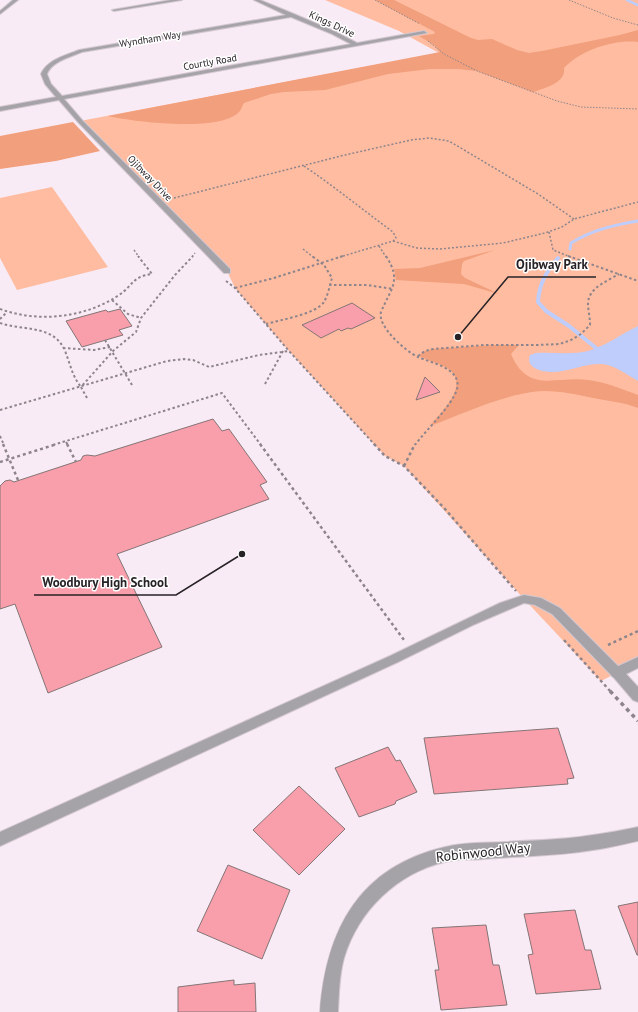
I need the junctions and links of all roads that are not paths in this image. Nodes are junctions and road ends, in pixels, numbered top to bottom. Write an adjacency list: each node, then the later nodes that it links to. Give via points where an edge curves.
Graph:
1 (16, 0): 5 (street)
2 (180, 0): 4 (street)
3 (256, 0): 6 (street, Kings Drive)
4 (114, 10)
5 (0, 13)
6 (292, 15): 8 (street, Kings Drive); 9 (street, Wyndham Way, via 95,48 70,55 51,64 44,74 48,84)
7 (424, 33): 8 (street, Courtly Road)
8 (356, 45): 9 (street, Courtly Road)
9 (60, 98): 10 (street, Courtly Road); 11 (street, Ojibway Drive)
10 (0, 109)
11 (227, 271)
12 (638, 662): 13 (street)
13 (617, 673): 14 (street); 16 (lane, via 556,611 537,601 524,599 469,622)
14 (638, 696)
15 (638, 834): 17 (street, Robinwood Way, via 593,842 446,854 426,859 398,872 368,898 346,932 332,968)
16 (0, 840)
17 (329, 1012)

